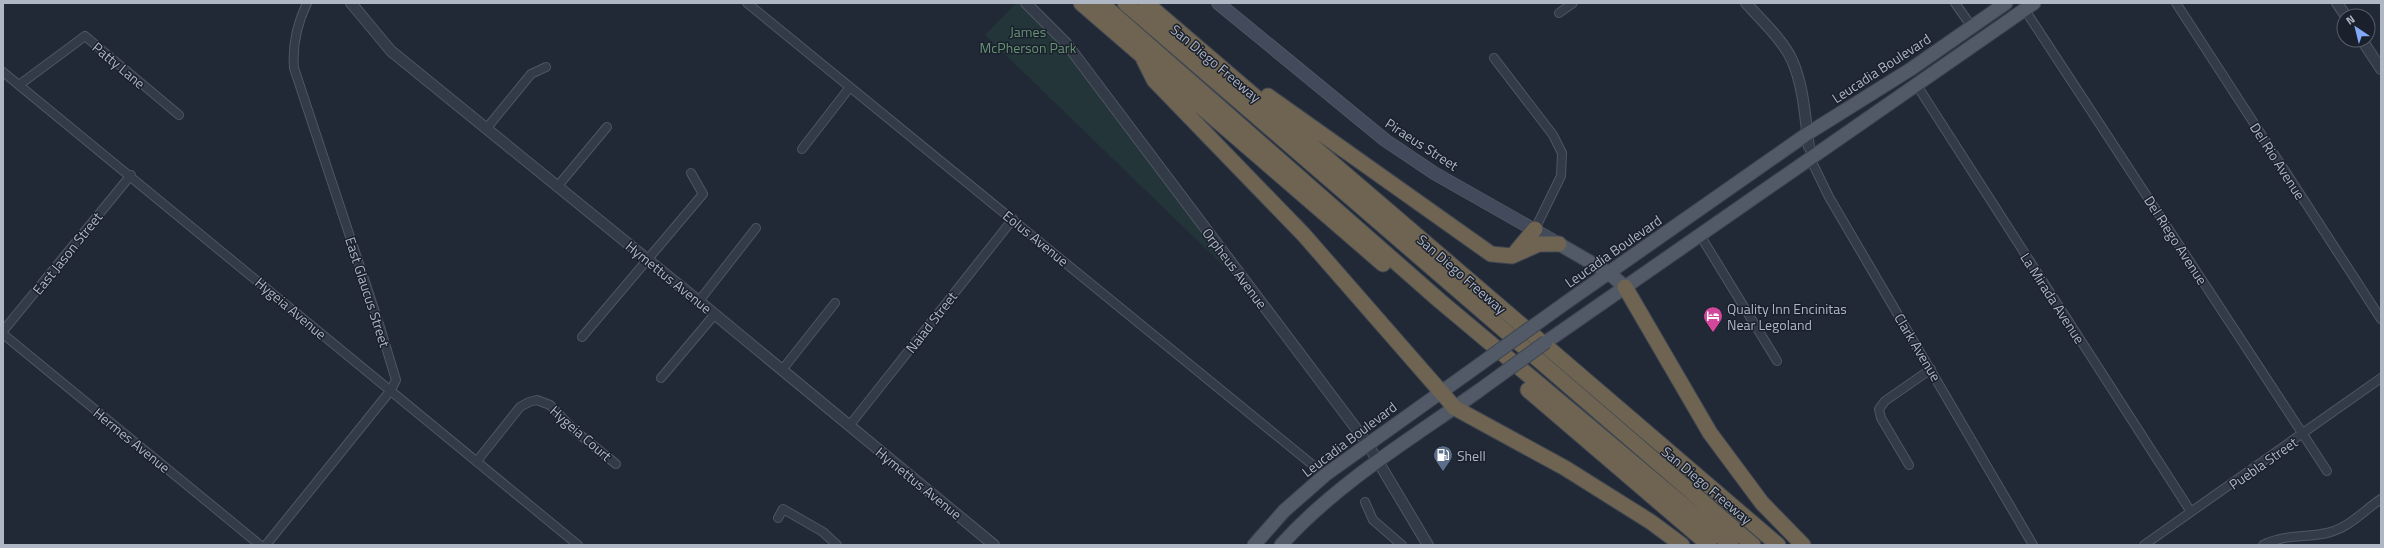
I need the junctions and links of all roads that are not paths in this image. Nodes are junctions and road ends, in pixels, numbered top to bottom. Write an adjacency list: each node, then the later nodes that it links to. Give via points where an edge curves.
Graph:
1 (307, 3): 57 (street, East Glaucus Street, via 293,48 294,68 396,380)
2 (351, 3): 30 (street, Hymettus Avenue, via 391,51)
3 (747, 3): 27 (street, Eolus Avenue)
4 (1026, 3): 62 (street, Orpheus Avenue, via 1066,43)
5 (1082, 3): 20 (highway)
6 (1101, 3): 84 (highway, via 1446,306)
7 (1125, 3): 85 (highway)
8 (1146, 3): 18 (highway, San Diego Freeway)
9 (1218, 3): 38 (main road, Piraeus Street, via 1385,140 1434,172)
10 (1573, 3): 16 (street)
11 (1746, 3): 31 (street, via 1778,39 1792,60 1800,83)
12 (1956, 3): 17 (street)
13 (2006, 3): 17 (main road, Leucadia Boulevard)
14 (2176, 3): 48 (street, Del Rio Avenue)
15 (2029, 6): 25 (main road, Leucadia Boulevard); 61 (street, Del Riego Avenue)
16 (1558, 13)
17 (1972, 27): 31 (main road, Leucadia Boulevard, via 1911,69)
18 (1192, 42): 41 (highway, via 1491,254); 86 (highway, San Diego Freeway)
19 (2367, 48): 23 (street)
20 (1141, 54): 58 (highway, via 1154,80 1304,235); 83 (highway)
21 (1494, 58): 38 (street, via 1553,135 1562,153 1561,176)
22 (546, 67): 30 (street, via 531,74)
23 (2381, 69)
24 (3, 72): 26 (street, Hygeia Avenue)
25 (1916, 84): 31 (main road, Leucadia Boulevard); 71 (street, La Mirada Avenue)
26 (19, 85): 28 (street, Patty Lane, via 85,36); 34 (street, Hygeia Avenue)
27 (850, 87): 32 (street); 36 (street, Eolus Avenue)
28 (180, 115)
29 (607, 127): 35 (street)
30 (486, 129): 35 (street, Hymettus Avenue)
31 (1808, 147): 39 (main road, Leucadia Boulevard); 43 (main road, Leucadia Boulevard); 53 (street, Clark Avenue, via 1829,197)
32 (802, 149)
33 (691, 173): 42 (street, via 703,194)
34 (131, 175): 49 (street, East Jason Street); 57 (street, Hygeia Avenue)
35 (557, 187): 42 (street, Hymettus Avenue)
36 (1012, 219): 60 (street, Naiad Street); 68 (street, Eolus Avenue)
37 (756, 228): 45 (street)
38 (1535, 229): 40 (main road, Piraeus Street); 41 (highway)
39 (1700, 235): 44 (main road, Leucadia Boulevard); 52 (street)
40 (1559, 244): 41 (highway, via 1539,244); 43 (main road, Piraeus Street)
41 (1512, 256)
42 (647, 259): 45 (street, Hymettus Avenue); 51 (street)
43 (1609, 273): 44 (main road, Piraeus Street); 58 (main road, Leucadia Boulevard, bridge)
44 (1625, 287): 59 (main road, Leucadia Boulevard, bridge); 87 (highway, via 1710,433 1762,503)
45 (699, 301): 47 (street, Hymettus Avenue)
46 (835, 303): 54 (street)
47 (715, 314): 54 (street, Hymettus Avenue); 55 (street)
48 (2381, 319)
49 (3, 331)
50 (3, 334): 73 (street, Hermes Avenue)
51 (582, 337)
52 (1777, 361)
53 (1931, 369): 66 (street, via 1885,401 1879,409 1881,418); 88 (street, Clark Avenue)
54 (782, 370): 60 (street, Hymettus Avenue)
55 (661, 378)
56 (2381, 378): 61 (street, Puebla Street)
57 (391, 390): 63 (street, Hygeia Avenue); 74 (street)
58 (1441, 392): 59 (highway); 62 (main road, Leucadia Boulevard)
59 (1455, 408): 64 (main road, Leucadia Boulevard); 82 (highway, via 1565,468 1651,522)
60 (849, 426): 77 (street, Hymettus Avenue)
61 (2303, 435): 67 (street, Del Riego Avenue); 71 (street, Puebla Street)
62 (1366, 443): 64 (street, Orpheus Avenue); 68 (main road, Leucadia Boulevard)
63 (477, 460): 65 (street, Hygeia Court, via 520,407 537,400 550,405 574,430); 75 (street, Hygeia Avenue)
64 (1378, 460): 79 (main road, Leucadia Boulevard, via 1338,491); 81 (street, Orpheus Avenue)
65 (616, 464)
66 (1909, 465)
67 (2327, 471)
68 (1325, 475): 78 (main road, Leucadia Boulevard, via 1284,511)
69 (2381, 499): 90 (street, via 2341,528 2326,533 2284,537)
70 (1365, 502): 80 (street, via 1373,520)
71 (2191, 512): 89 (street, Puebla Street)
72 (778, 518): 76 (street, via 784,509 823,532)
73 (260, 545)
74 (266, 545)
75 (578, 545)
76 (837, 545)
77 (994, 545)
78 (1254, 545)
79 (1281, 545)
80 (1402, 545)
81 (1428, 545)
82 (1682, 545)
83 (1708, 545)
84 (1731, 545)
85 (1753, 545)
86 (1778, 545)
87 (1803, 545)
88 (2033, 545)
89 (2144, 545)
90 (2263, 545)

